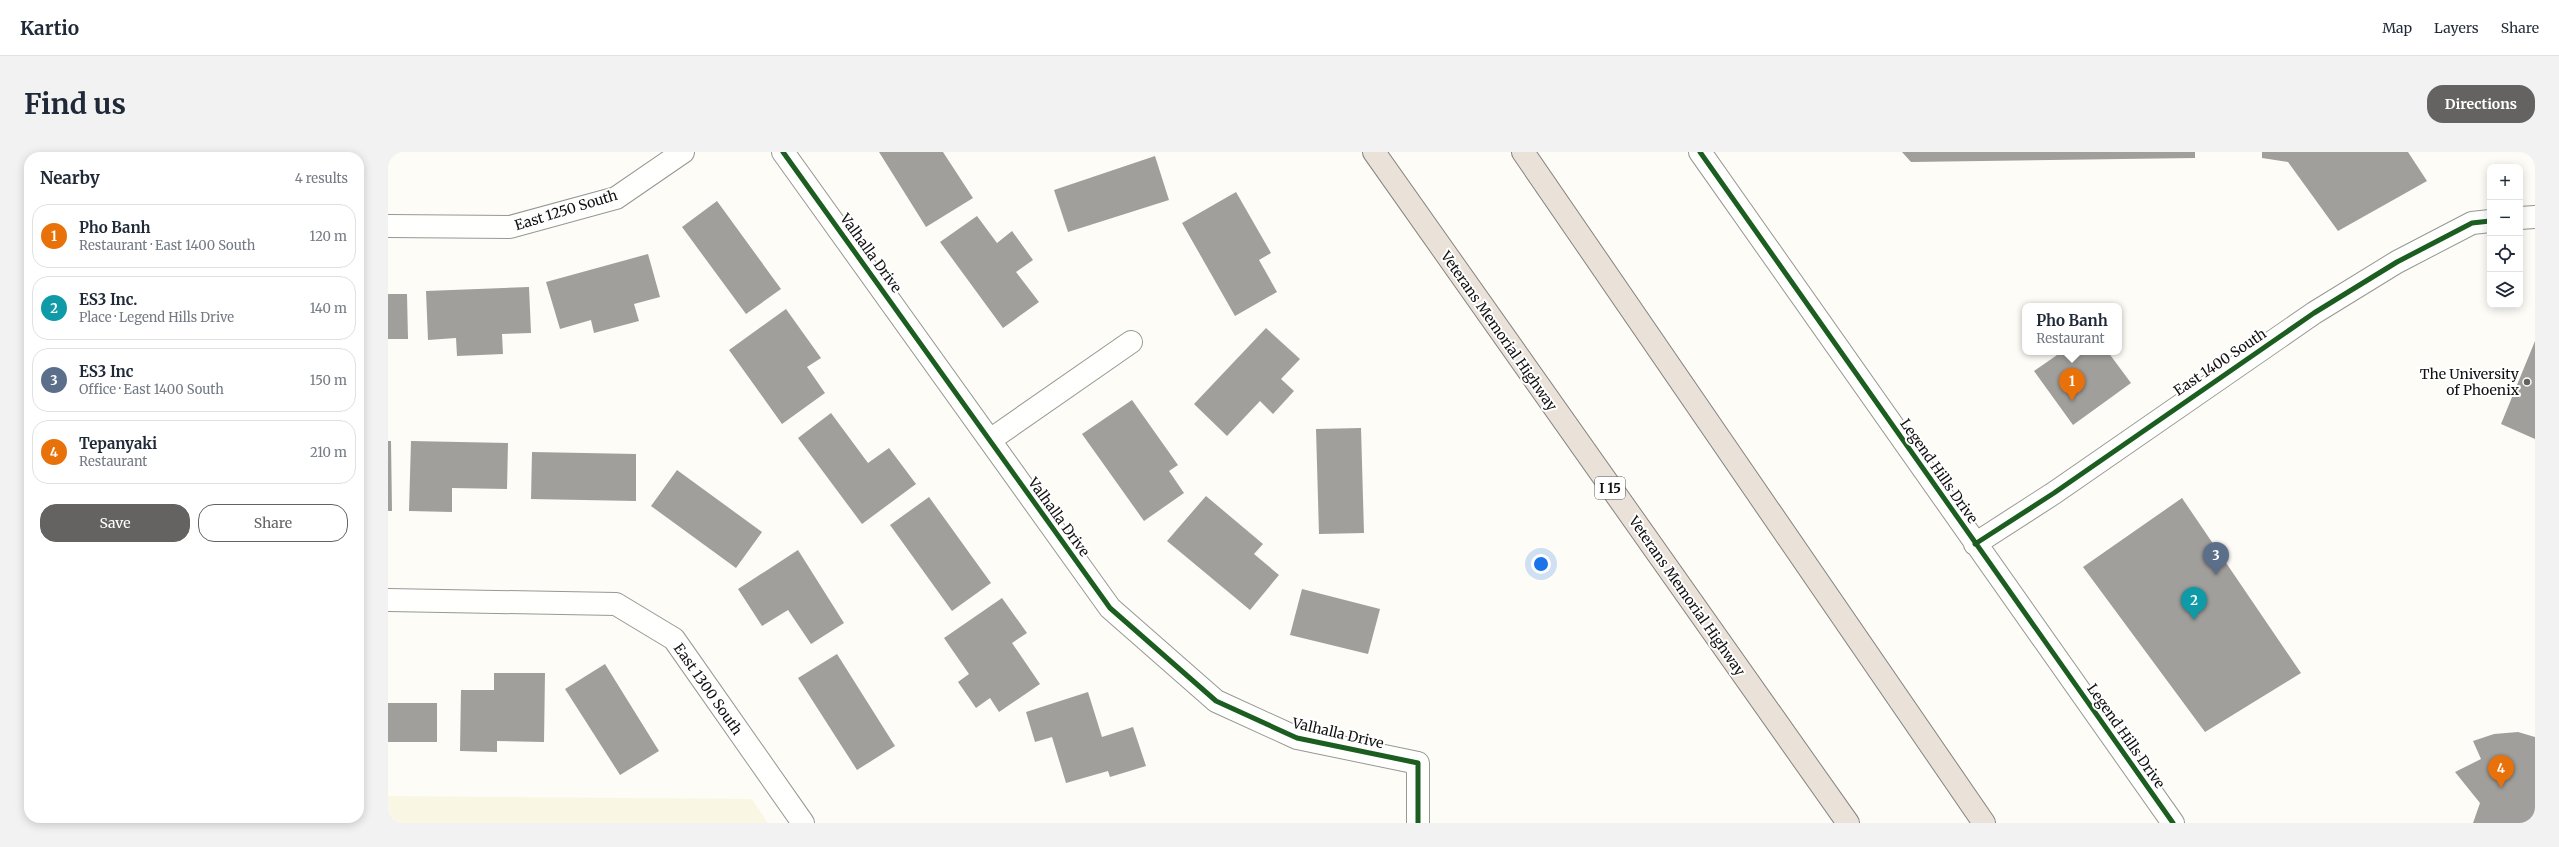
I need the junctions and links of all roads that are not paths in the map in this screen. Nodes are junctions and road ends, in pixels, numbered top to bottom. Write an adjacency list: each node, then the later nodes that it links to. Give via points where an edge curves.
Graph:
1 (683, 152): 9 (street, East 1250 South, via 616,198 510,227)
2 (784, 152): 11 (street, Valhalla Drive)
3 (1374, 152): 16 (highway, Veterans Memorial Highway / I 15)
4 (1523, 152): 17 (highway)
5 (1700, 152): 12 (street, Legend Hills Drive)
6 (2535, 217): 7 (street)
7 (2523, 218)
8 (2487, 221): 12 (street, East 1400 South, via 2472,223 2397,262 2314,313 2054,493)
9 (388, 226)
10 (1131, 342): 11 (street)
11 (990, 440): 15 (street, Valhalla Drive, via 1110,608 1216,701 1297,738 1418,763)
12 (1975, 544): 18 (street, Legend Hills Drive)
13 (388, 600): 14 (street, East 1300 South, via 616,604 674,639)
14 (803, 823)
15 (1418, 823)
16 (1848, 823)
17 (1984, 823)
18 (2173, 823)

